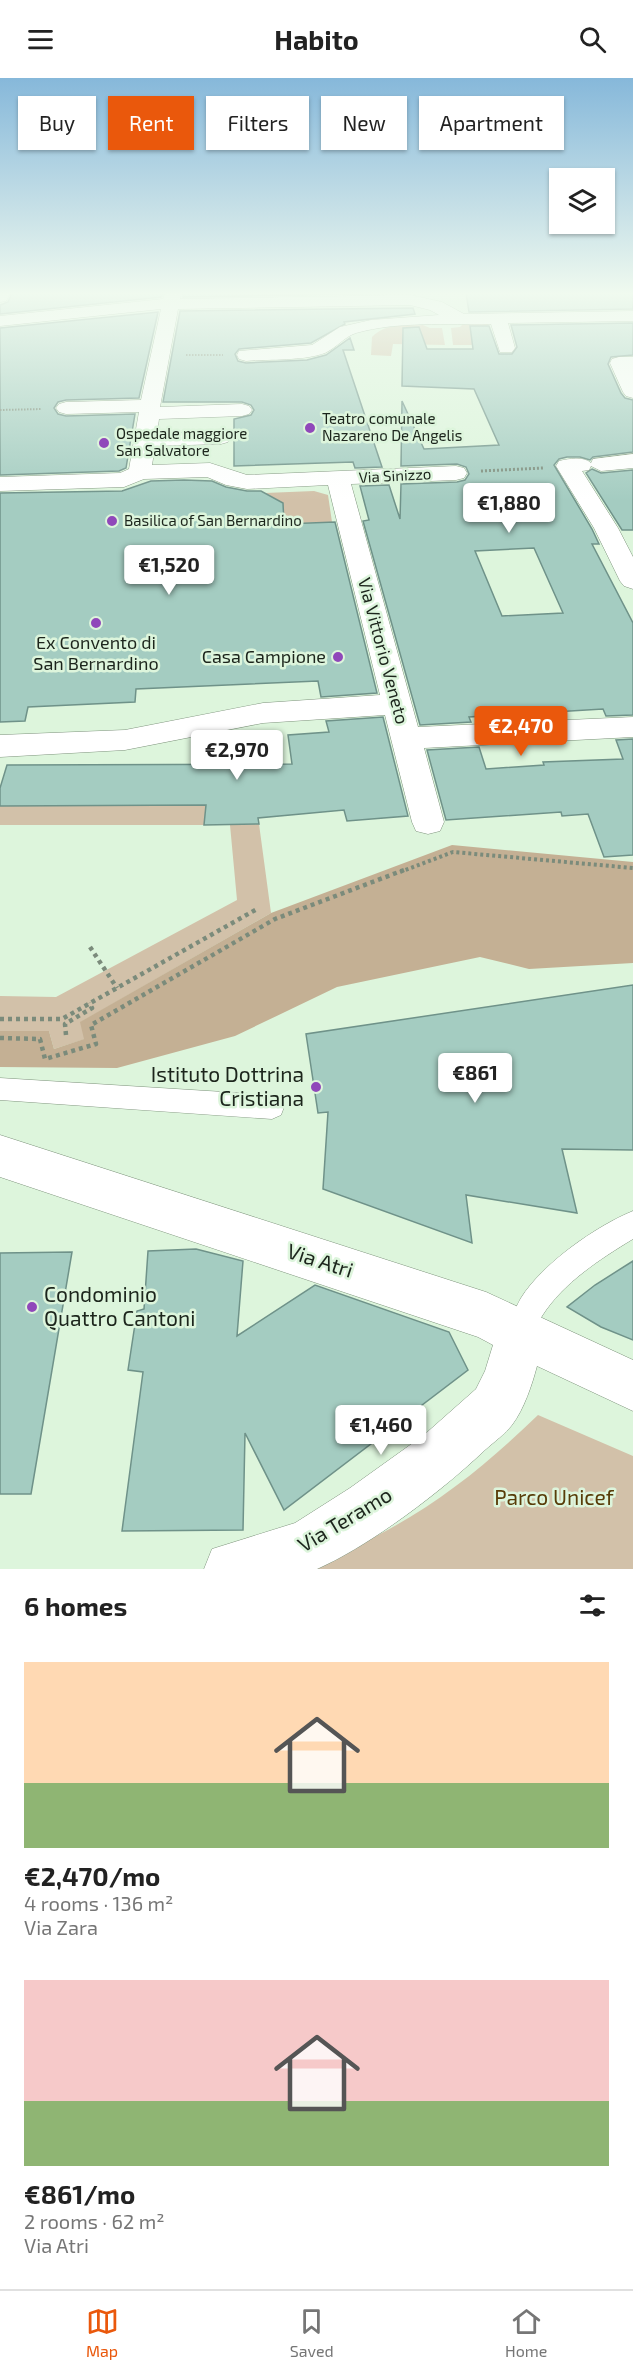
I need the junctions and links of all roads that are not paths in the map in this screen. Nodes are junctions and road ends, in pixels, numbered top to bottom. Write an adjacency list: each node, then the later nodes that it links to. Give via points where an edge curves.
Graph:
1 (160, 363): 5 (street)
2 (626, 363): 3 (street)
3 (633, 392)
4 (66, 408): 5 (street)
5 (150, 409): 6 (street); 9 (street)
6 (208, 411): 7 (street); 8 (street)
7 (243, 411)
8 (214, 438): 9 (street); 12 (street)
9 (145, 440): 11 (street)
10 (633, 461): 16 (street, via 583,465 584,496)
11 (140, 472): 12 (street, Via Sinizzo); 15 (street, Via Sinizzo, via 124,480)
12 (214, 473): 14 (street, Via Sinizzo, via 247,482)
13 (456, 473): 14 (street, Via Sinizzo)
14 (338, 479): 18 (street, Via Vittorio Veneto)
15 (0, 484)
16 (624, 544): 17 (street)
17 (633, 581)
18 (397, 704): 20 (street, Via Vittorio Veneto); 21 (street, via 263,713 125,740)
19 (633, 727): 20 (street)
20 (406, 738): 22 (street, Via Vittorio Veneto)
21 (0, 746)
22 (428, 822)
23 (0, 1089): 24 (lane)
24 (272, 1107)
25 (0, 1156): 27 (street, Via Atri, via 445,1302)
26 (633, 1224): 27 (lane, via 550,1284 532,1305)
27 (521, 1332): 28 (street, Via Atri); 29 (street, Via Teramo, via 508,1379 494,1407 443,1454 314,1542)
28 (633, 1386)
29 (232, 1569)

